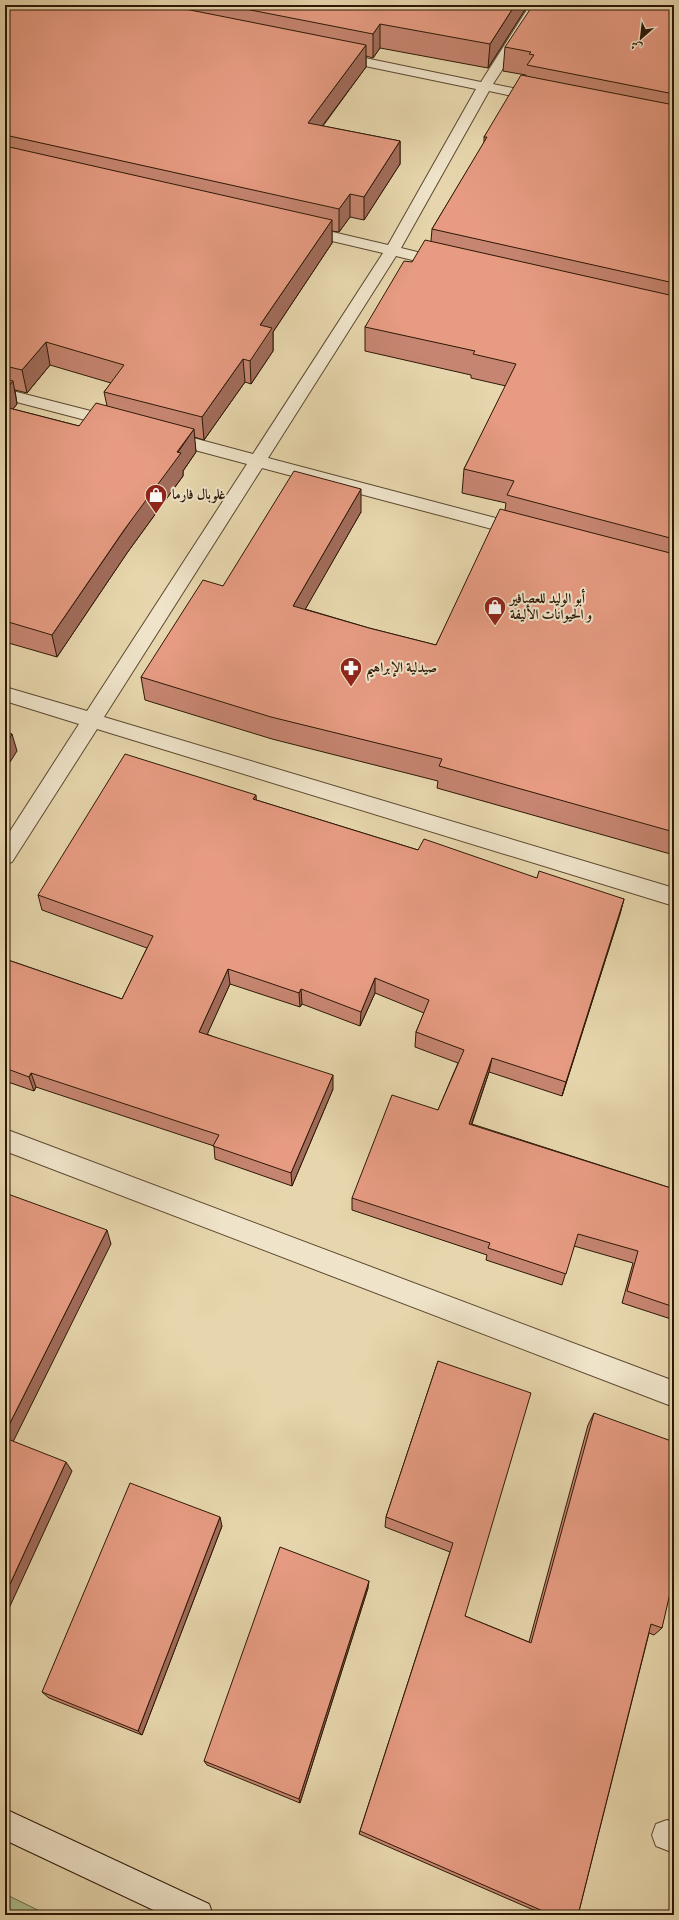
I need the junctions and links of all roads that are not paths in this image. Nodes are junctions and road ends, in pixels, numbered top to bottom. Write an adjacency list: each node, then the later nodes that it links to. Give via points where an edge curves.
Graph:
1 (537, 5): 3 (street)
2 (323, 54): 3 (street)
3 (485, 86): 4 (street); 6 (street)
4 (553, 100)
5 (292, 228): 6 (street)
6 (392, 251): 7 (street); 9 (street)
7 (461, 266)
8 (5, 394): 9 (street)
9 (258, 460): 10 (street); 12 (street)
10 (535, 534)
11 (5, 694): 12 (street)
12 (92, 720): 13 (street); 14 (street)
13 (5, 856)
14 (674, 897)
15 (5, 1140): 16 (street)
16 (674, 1394)
17 (5, 1824): 18 (street)
18 (198, 1915)

